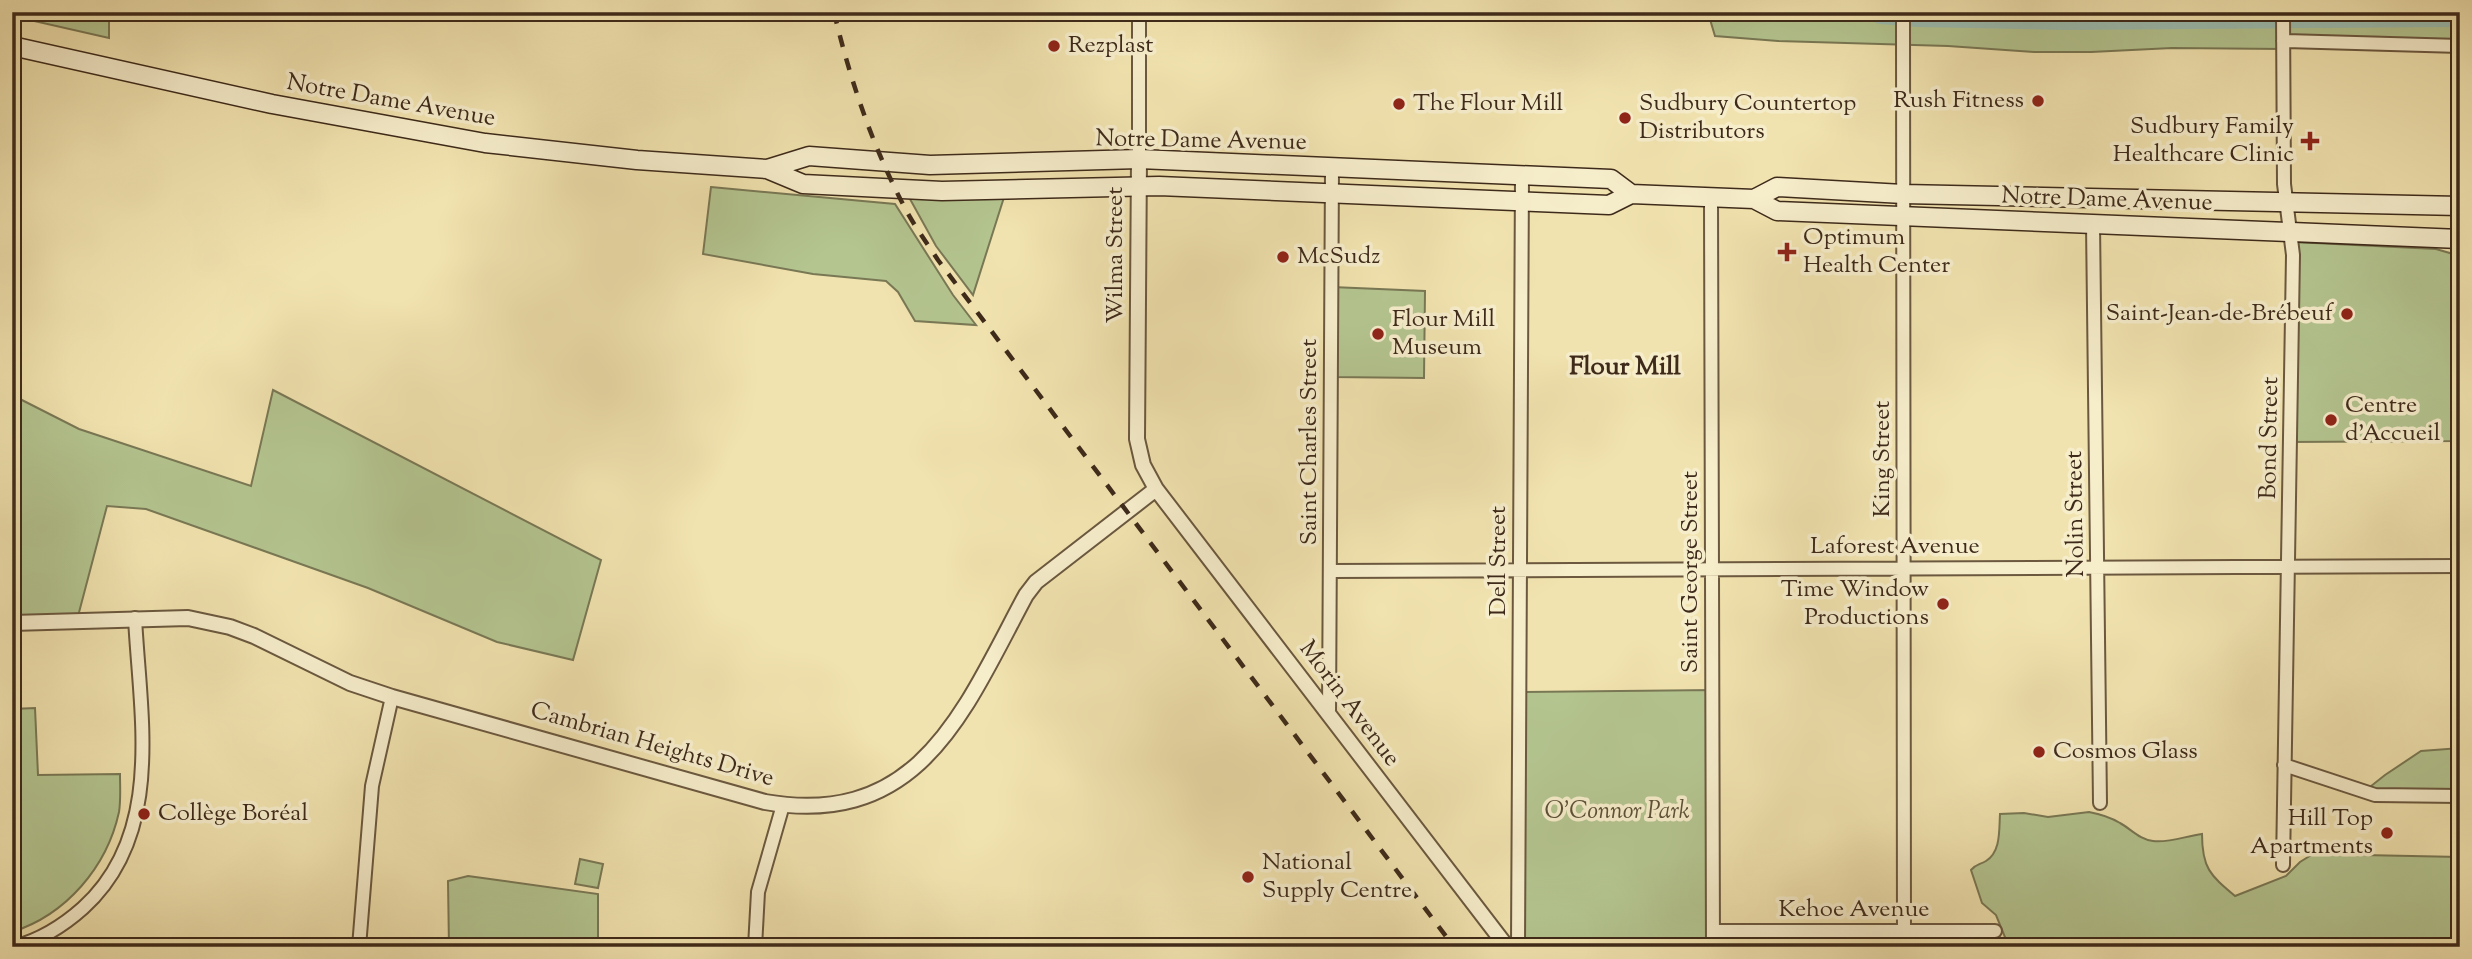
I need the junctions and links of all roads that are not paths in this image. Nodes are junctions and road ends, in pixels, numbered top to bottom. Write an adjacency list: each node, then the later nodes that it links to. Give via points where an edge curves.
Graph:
1 (1903, 12): 14 (street, King Street)
2 (2283, 12): 4 (street, Bond Street)
3 (1139, 18): 7 (street, Wilma Street)
4 (2283, 37): 6 (street); 17 (street, Bond Street)
5 (12, 46): 8 (main road, Notre Dame Avenue, via 272,104 485,143)
6 (2460, 46)
7 (1139, 159): 8 (main road, Notre Dame Avenue, via 930,165 809,156); 9 (main road, Notre Dame Avenue); 11 (street, Wilma Street)
8 (767, 169): 11 (main road, Notre Dame Avenue, via 803,184 918,190)
9 (1332, 169): 10 (main road, Notre Dame Avenue); 12 (street, Saint Charles Street)
10 (1522, 175): 13 (main road, Notre Dame Avenue, via 1611,179); 18 (street, Dell Street)
11 (1139, 186): 12 (main road, Notre Dame Avenue); 24 (street, Wilma Street, via 1138,439 1143,465)
12 (1331, 194): 18 (main road, Notre Dame Avenue); 31 (street, Saint Charles Street)
13 (1631, 194): 15 (main road, Notre Dame Avenue); 18 (main road, Notre Dame Avenue, via 1609,205)
14 (1903, 194): 16 (main road, Notre Dame Avenue, via 1777,187); 17 (main road, Notre Dame Avenue); 20 (street, King Street)
15 (1711, 198): 16 (main road, Notre Dame Avenue); 29 (street, Saint George Street)
16 (1754, 199): 20 (main road, Notre Dame Avenue, via 1777,211)
17 (2286, 201): 19 (main road, Notre Dame Avenue); 22 (street, Bond Street)
18 (1521, 202): 30 (street, Dell Street)
19 (2460, 206)
20 (1903, 217): 21 (main road, Notre Dame Avenue); 27 (street, King Street)
21 (2094, 224): 22 (main road, Notre Dame Avenue); 28 (street, Nolin Street)
22 (2290, 231): 23 (main road, Notre Dame Avenue); 26 (street, Bond Street)
23 (2460, 239)
24 (1156, 489): 35 (street, Morin Avenue); 39 (street, Cambrian Heights Drive, via 1036,582 960,715 922,762 903,778 869,794 833,803)
25 (2460, 566): 26 (street, Laforest Avenue)
26 (2289, 567): 28 (street, Laforest Avenue); 36 (street, Bond Street)
27 (1904, 568): 28 (street, Laforest Avenue); 29 (street, Laforest Avenue); 41 (street, King Street)
28 (2097, 568): 38 (street, Nolin Street)
29 (1712, 569): 30 (street, Laforest Avenue); 43 (street, Saint George Street)
30 (1520, 570): 31 (street, Laforest Avenue); 48 (street, Dell Street)
31 (1330, 571): 35 (street, Saint Charles Street)
32 (135, 618): 33 (street, Cambrian Heights Drive); 34 (street, Cambrian Heights Drive, via 188,618 230,627 350,683); 44 (street, via 143,763 135,826 115,868 88,903 70,920)
33 (12, 623)
34 (392, 696): 39 (street, Cambrian Heights Drive); 45 (street, via 372,786)
35 (1329, 715): 47 (street, Morin Avenue)
36 (2284, 765): 37 (street, via 2375,795); 40 (street, Bond Street)
37 (2460, 796)
38 (2100, 803)
39 (783, 805): 46 (street, via 758,892)
40 (2283, 864)
41 (1904, 930): 42 (street, Kehoe Avenue); 43 (street, Kehoe Avenue); 50 (street, King Street)
42 (1995, 930)
43 (1713, 932): 49 (street, Saint George Street)
44 (14, 947)
45 (359, 947)
46 (755, 947)
47 (1507, 947)
48 (1518, 947)
49 (1713, 947)
50 (1904, 947)

